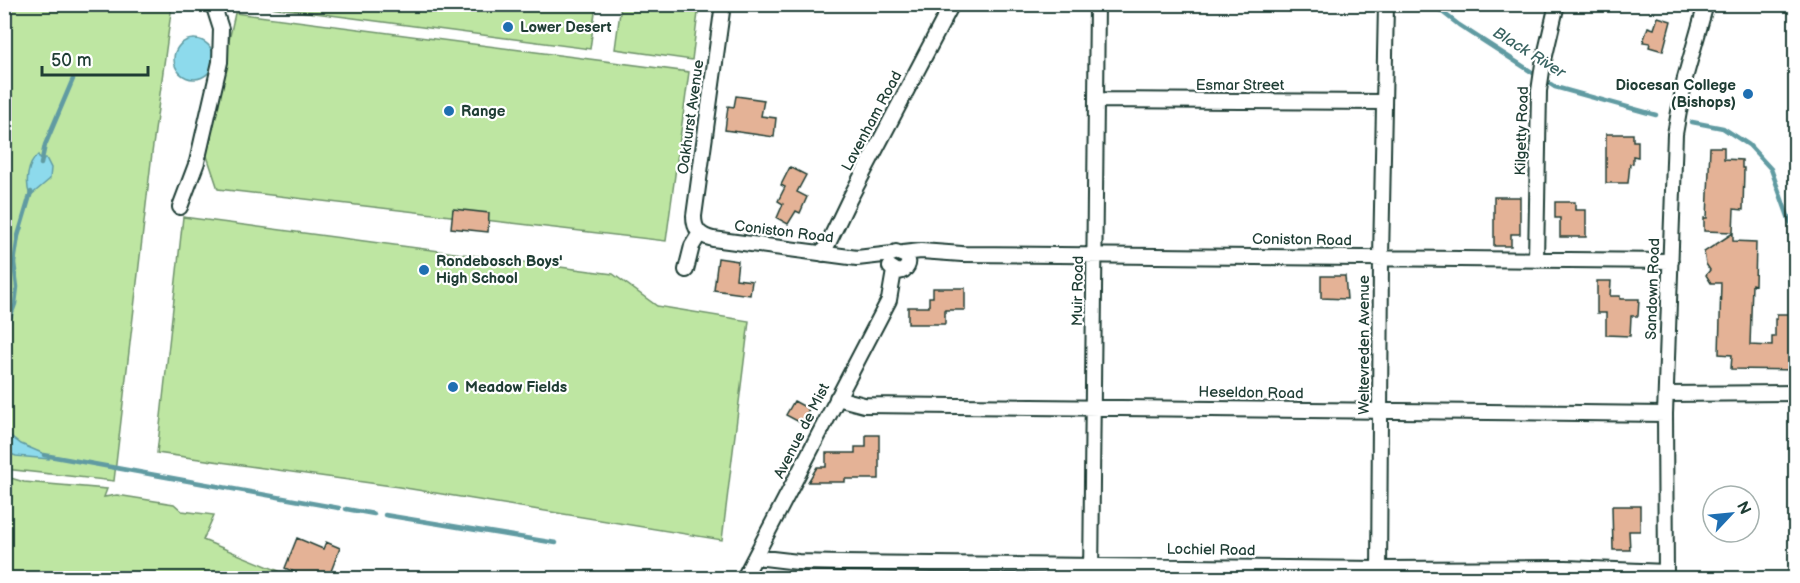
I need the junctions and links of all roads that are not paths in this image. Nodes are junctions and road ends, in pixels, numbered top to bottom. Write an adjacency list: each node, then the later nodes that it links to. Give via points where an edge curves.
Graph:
1 (213, 4): 10 (street, via 221,29 220,62 197,162)
2 (723, 4): 11 (street, Oakhurst Avenue, via 694,216)
3 (952, 4): 12 (street, Lavenham Road)
4 (1097, 4): 8 (street, Muir Road)
5 (1386, 4): 9 (street, Weltevreden Avenue)
6 (1557, 4): 15 (street, Kilgetty Road, via 1539,91)
7 (1706, 4): 16 (street, Sandown Road, via 1675,134)
8 (1096, 100): 9 (street, Esmar Street); 13 (street, Muir Road)
9 (1384, 102): 14 (street, Weltevreden Avenue)
10 (180, 207)
11 (700, 233): 12 (street, Coniston Road, via 713,239); 18 (street)
12 (823, 254): 17 (street, Coniston Road)
13 (1095, 254): 14 (street, Coniston Road); 17 (street, Coniston Road, via 916,251); 22 (street, Muir Road)
14 (1381, 258): 15 (street, Coniston Road); 23 (street, Weltevreden Avenue)
15 (1536, 260): 16 (street, Coniston Road)
16 (1671, 261): 20 (street, Sandown Road)
17 (899, 263): 21 (street, Avenue de Mist, via 898,288)
18 (686, 270)
19 (1796, 393): 20 (street)
20 (1666, 394): 24 (street, Sandown Road)
21 (837, 398): 22 (street, Heseldon Road, via 864,405); 25 (street, Avenue de Mist)
22 (1092, 408): 23 (street, Heseldon Road); 26 (street, Muir Road)
23 (1381, 410): 24 (street, Heseldon Road); 27 (street, Weltevreden Avenue)
24 (1665, 414): 28 (street, Sandown Road)
25 (755, 557): 26 (street, Lochiel Road, via 798,562); 29 (street, Avenue de Mist)
26 (1091, 572): 27 (street, Lochiel Road)
27 (1379, 574): 28 (street, Lochiel Road, via 1566,568)
28 (1666, 575)
29 (744, 579)

